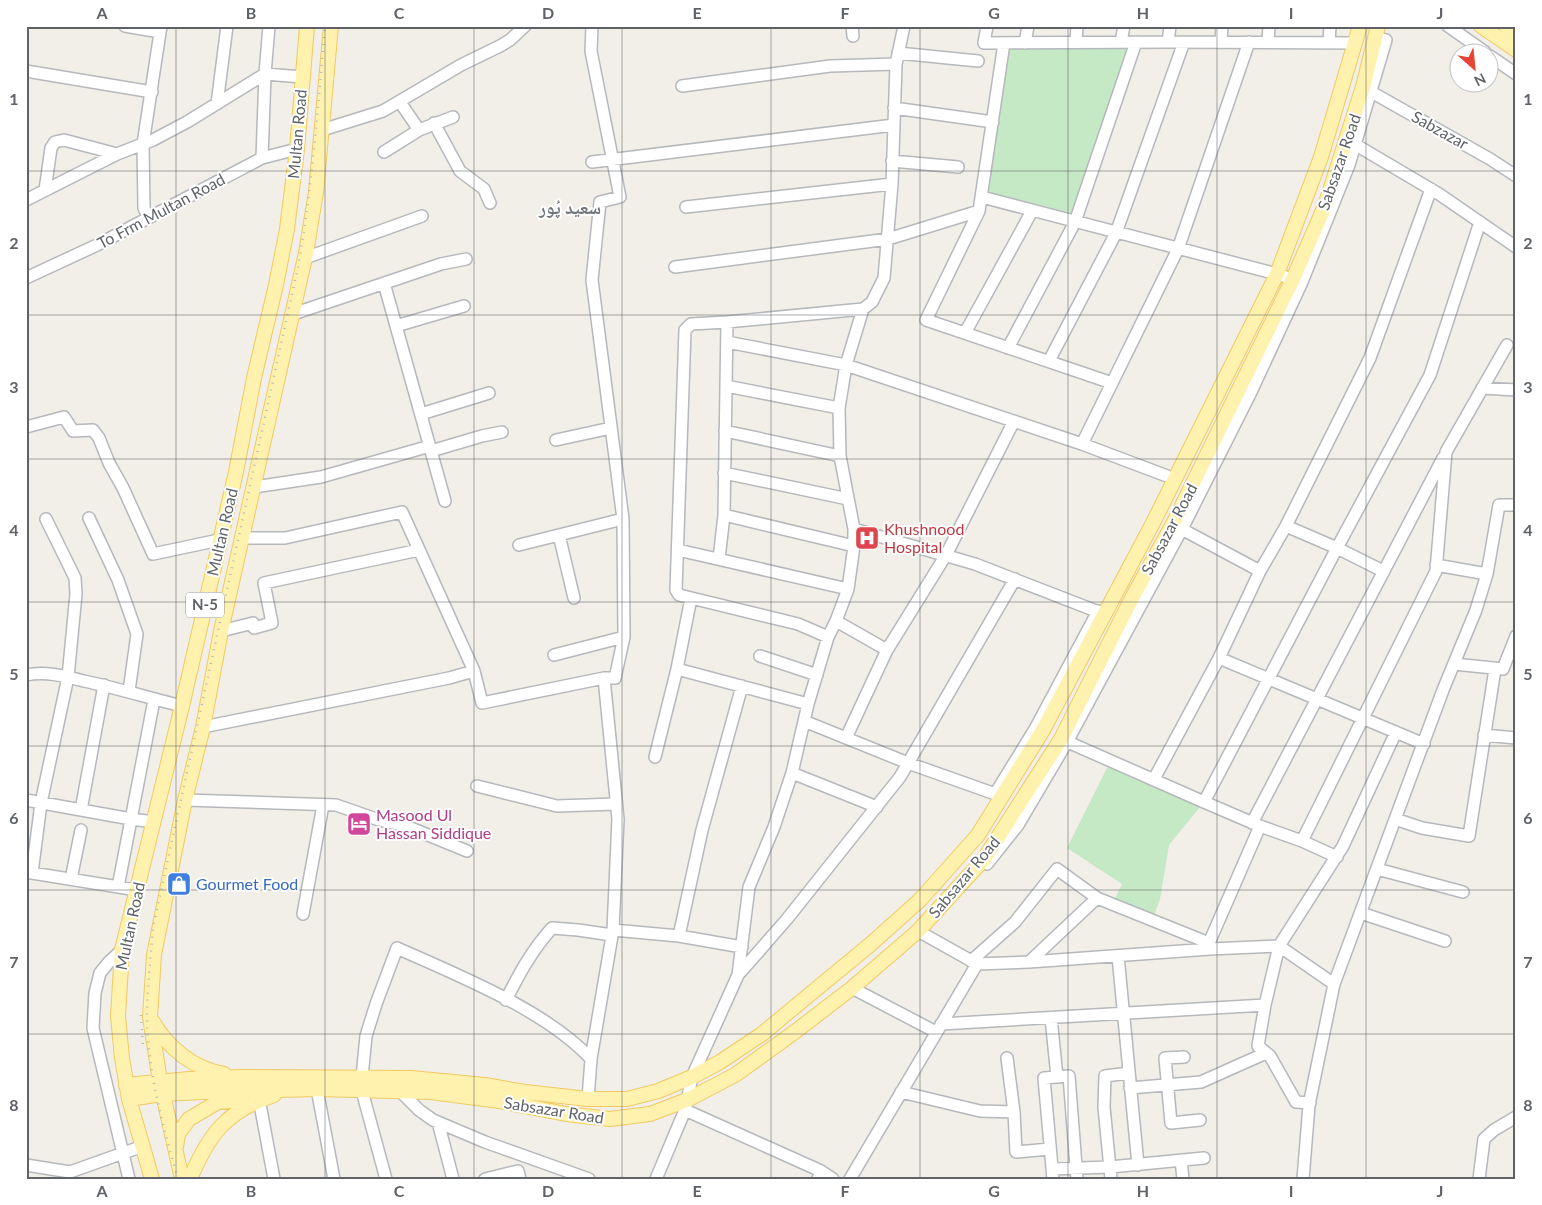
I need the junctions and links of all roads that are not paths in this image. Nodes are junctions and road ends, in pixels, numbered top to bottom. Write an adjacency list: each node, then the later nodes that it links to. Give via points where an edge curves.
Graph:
1 (125, 26): 21 (street)
2 (227, 26): 49 (street)
3 (270, 26): 42 (street)
4 (307, 26): 44 (main road, Multan Road / N-5)
5 (331, 26): 55 (main road, Multan Road / N-5)
6 (525, 26): 48 (street, via 510,40 460,65)
7 (592, 26): 63 (street, via 591,50)
8 (904, 26): 38 (street)
9 (986, 26): 33 (street, via 984,43)
10 (1028, 26): 34 (street)
11 (1077, 26): 24 (street)
12 (1124, 26): 25 (street)
13 (1170, 26): 27 (street)
14 (1222, 26): 29 (street)
15 (1270, 26): 31 (street)
16 (1330, 26): 35 (street)
17 (1360, 26): 36 (main road, Sabsazar Road)
18 (1448, 26): 32 (street)
19 (1481, 26): 37 (main road)
20 (1506, 26): 23 (main road)
21 (161, 29): 47 (street)
22 (1377, 32): 46 (main road, Sabsazar Road)
23 (1516, 33)
24 (1076, 42): 25 (street); 34 (street)
25 (1122, 42): 26 (street)
26 (1136, 42): 27 (street); 79 (street)
27 (1168, 42): 28 (street)
28 (1184, 42): 29 (street); 81 (street)
29 (1221, 42): 30 (street)
30 (1249, 42): 31 (street); 84 (street)
31 (1268, 42): 35 (street)
32 (1471, 42)
33 (1004, 43): 34 (street); 52 (street)
34 (1025, 43)
35 (1329, 43): 36 (street)
36 (1355, 43): 88 (main road, Sabsazar Road, via 1321,156)
37 (1516, 50)
38 (897, 59): 39 (street); 45 (street); 50 (street)
39 (978, 61)
40 (1500, 63): 43 (street)
41 (26, 71): 47 (street)
42 (265, 74): 44 (street); 49 (street); 62 (street)
43 (1516, 74)
44 (302, 76): 59 (main road, Multan Road / N-5)
45 (682, 86)
46 (1367, 89): 57 (main road, Sabsazar Road); 67 (street, Sabzazar)
47 (152, 92): 58 (street)
48 (400, 102): 55 (street, via 383,111); 56 (street)
49 (217, 104): 58 (street)
50 (894, 108): 52 (street); 54 (street)
51 (453, 116): 53 (street)
52 (993, 122): 71 (street)
53 (434, 123): 56 (street); 73 (street, via 460,170 484,189)
54 (894, 124): 63 (street); 64 (street)
55 (322, 130): 85 (main road, Multan Road / N-5)
56 (419, 130): 60 (street)
57 (1351, 142): 69 (street); 90 (main road, Sabsazar Road)
58 (143, 144): 61 (street); 78 (street, via 144,208)
59 (297, 149): 62 (street, To Frm Multan Road); 135 (main road, Multan Road / N-5, via 287,229)
60 (384, 152)
61 (117, 154): 70 (street); 70 (street, via 59,140 51,148)
62 (262, 158): 78 (street, To Frm Multan Road)
63 (612, 159): 65 (street); 112 (street, via 620,198 600,202 592,280)
64 (892, 161): 66 (street); 68 (street)
65 (592, 162)
66 (958, 167)
67 (1516, 176)
68 (892, 184): 74 (street); 82 (street)
69 (1431, 189): 80 (street); 130 (street, via 1370,358)
70 (45, 190): 72 (street)
71 (982, 197): 75 (street); 76 (street)
72 (26, 200)
73 (490, 203)
74 (686, 207)
75 (979, 211): 82 (street); 97 (street, via 926,320)
76 (1032, 211): 79 (street); 97 (street)
77 (422, 216): 85 (street)
78 (148, 218): 89 (street, To Frm Multan Road)
79 (1075, 222): 81 (street); 100 (street)
80 (1480, 222): 83 (street); 138 (street, via 1430,375)
81 (1116, 233): 84 (street); 101 (street)
82 (888, 239): 87 (street); 93 (street, via 884,278 872,302)
83 (1516, 247)
84 (1178, 249): 88 (street); 103 (street)
85 (305, 258): 94 (main road, Multan Road / N-5)
86 (466, 259): 91 (street)
87 (675, 267)
88 (1277, 274): 90 (street); 121 (main road, Sabsazar Road)
89 (26, 278)
90 (1298, 281): 131 (main road, Sabsazar Road)
91 (384, 283): 94 (street); 96 (street)
92 (464, 306): 96 (street)
93 (863, 309): 95 (street); 102 (street)
94 (293, 314): 122 (main road, Multan Road / N-5)
95 (727, 322): 98 (street); 140 (street, via 691,324 685,330)
96 (396, 326): 109 (street)
97 (965, 333): 100 (street)
98 (727, 342): 102 (street); 104 (street)
99 (1507, 345): 105 (street)
100 (1008, 348): 101 (street)
101 (1049, 361): 103 (street)
102 (846, 365): 108 (street); 110 (street)
103 (1112, 383): 116 (street)
104 (726, 386): 108 (street); 113 (street)
105 (1482, 388): 106 (street); 118 (street)
106 (1516, 390)
107 (489, 393): 109 (street)
108 (839, 408): 119 (street)
109 (421, 414): 117 (street)
110 (1014, 421): 116 (street); 141 (street)
111 (26, 427): 135 (street, via 64,417 73,431 93,430 153,554)
112 (611, 428): 115 (street); 129 (street)
113 (725, 431): 119 (street); 120 (street)
114 (502, 432): 117 (street)
115 (556, 440)
116 (1082, 444): 121 (street)
117 (430, 448): 122 (street, via 321,477); 124 (street)
118 (1446, 452): 143 (street); 145 (street)
119 (840, 456): 123 (street)
120 (724, 473): 123 (street); 126 (street)
121 (1175, 479): 149 (main road, Sabsazar Road)
122 (254, 487): 134 (main road, Multan Road / N-5)
123 (848, 499): 132 (street)
124 (445, 501)
125 (1516, 505): 146 (street, via 1499,505)
126 (724, 515): 137 (street); 142 (street)
127 (89, 518): 174 (street, via 118,580 138,634)
128 (46, 519): 169 (street, via 75,578)
129 (623, 519): 133 (street); 157 (street)
130 (1286, 526): 138 (street); 144 (street)
131 (1177, 527): 144 (street); 152 (main road, Sabsazar Road); 186 (street)
132 (854, 529): 137 (street); 141 (street)
133 (559, 535): 136 (street); 150 (street)
134 (242, 538): 139 (street, via 285,538 402,512); 155 (main road, Multan Road / N-5)
135 (219, 540): 178 (main road, Multan Road / N-5)
136 (519, 545)
137 (854, 546): 148 (street)
138 (1337, 548): 145 (street); 171 (street)
139 (420, 550): 155 (street, via 264,583 272,622 254,628 253,623); 166 (street)
140 (678, 550): 142 (street); 151 (street, via 676,590 679,595)
141 (946, 555): 147 (street); 159 (street)
142 (719, 559): 148 (street)
143 (1436, 565): 146 (street); 179 (street, via 1436,571)
144 (1260, 571): 162 (street)
145 (1383, 571): 175 (street)
146 (1487, 574): 163 (street)
147 (1015, 579): 153 (street); 189 (street)
148 (848, 589): 154 (street)
149 (1116, 591): 152 (main road); 153 (main road, Sabsazar Road)
150 (574, 598)
151 (691, 598): 158 (street, via 798,624); 164 (street)
152 (1132, 598): 186 (main road, Sabsazar Road)
153 (1101, 613): 193 (main road, Sabsazar Road, via 1043,730)
154 (836, 621): 158 (street); 159 (street)
155 (222, 632): 181 (main road, Multan Road / N-5)
156 (1516, 636): 165 (street, via 1503,670)
157 (624, 637): 160 (street); 170 (street, via 615,678)
158 (828, 637): 167 (street)
159 (887, 650): 184 (street)
160 (554, 655)
161 (760, 656): 167 (street)
162 (1219, 658): 171 (street); 191 (street)
163 (1454, 664): 165 (street); 187 (street)
164 (677, 669): 173 (street); 188 (street)
165 (1494, 669): 183 (street)
166 (474, 671): 170 (street, via 482,703); 181 (street)
167 (817, 674): 177 (street)
168 (26, 675): 169 (street, via 47,673)
169 (68, 677): 172 (street); 197 (street)
170 (604, 678): 198 (street)
171 (1269, 679): 175 (street); 196 (street)
172 (104, 685): 174 (street); 201 (street)
173 (742, 686): 177 (street); 221 (street, via 702,830)
174 (128, 691): 176 (street)
175 (1317, 699): 179 (street); 205 (street)
176 (154, 700): 178 (street); 202 (street)
177 (808, 704): 180 (street)
178 (182, 706): 204 (main road, Multan Road / N-5)
179 (1364, 718): 182 (street); 207 (street)
180 (804, 721): 184 (street); 190 (street)
181 (203, 728): 195 (main road, Multan Road / N-5)
182 (1396, 732): 187 (street); 209 (street)
183 (1484, 735): 185 (street); 203 (street, via 1469,836 1422,828)
184 (846, 738): 189 (street)
185 (1516, 738)
186 (1064, 740): 191 (street); 219 (main road, Sabsazar Road, via 984,859)
187 (1424, 744): 203 (street)
188 (655, 757)
189 (908, 763): 193 (street); 200 (street)
190 (792, 772): 200 (street); 225 (street, via 749,888)
191 (1154, 779): 196 (street)
192 (477, 786): 198 (street, via 558,806)
193 (998, 795): 245 (main road, Sabsazar Road, via 978,835 920,900 762,1034)
194 (26, 800): 197 (street)
195 (185, 800): 199 (street); 236 (main road, Multan Road / N-5, via 154,955)
196 (1204, 802): 205 (street)
197 (41, 803): 201 (street); 211 (street)
198 (616, 804): 220 (street)
199 (323, 805): 208 (street, via 336,805 406,826); 218 (street)
200 (877, 807): 230 (street)
201 (81, 810): 202 (street)
202 (131, 819): 204 (street); 213 (street)
203 (1396, 819): 210 (street)
204 (154, 822): 214 (main road, Multan Road / N-5)
205 (1256, 824): 207 (street); 223 (street)
206 (81, 830): 212 (street)
207 (1302, 841): 209 (street)
208 (467, 851)
209 (1337, 857): 224 (street)
210 (1377, 869): 215 (street); 217 (street)
211 (29, 872): 212 (street)
212 (71, 879): 213 (street)
213 (118, 887): 214 (street)
214 (137, 890): 226 (main road, Multan Road / N-5)
215 (1463, 892)
216 (1097, 898): 223 (street); 228 (street, via 1057,869 1015,922); 229 (street)
217 (1361, 913): 222 (street); 231 (street)
218 (303, 914)
219 (921, 932): 228 (street); 232 (main road, Sabsazar Road)
220 (612, 933): 221 (street); 233 (street, via 552,928 525,963); 242 (street)
221 (679, 936): 225 (street)
222 (1445, 941)
223 (1210, 946): 224 (street); 227 (street)
224 (1279, 946): 231 (street); 234 (street)
225 (742, 947): 230 (street)
226 (122, 950): 254 (main road, Multan Road / N-5, via 118,1016); 268 (street, via 100,973 93,1028)
227 (1118, 956): 229 (street); 235 (street)
228 (974, 962): 229 (street); 238 (street)
229 (1029, 962)
230 (738, 974): 245 (street)
231 (1334, 984): 259 (street)
232 (854, 989): 238 (street); 260 (main road, Sabsazar Road, via 735,1075)
233 (506, 1000): 242 (street, via 555,1028); 247 (street, via 397,948 366,1036)
234 (1265, 1005): 235 (street); 239 (street, via 1258,1046)
235 (1122, 1014): 237 (street); 243 (street)
236 (150, 1018): 244 (main road, via 161,1036 184,1058 217,1073); 250 (main road, Multan Road / N-5)
237 (1051, 1018): 238 (street); 246 (street)
238 (938, 1028): 255 (street)
239 (1266, 1053): 248 (street, via 1201,1082); 259 (street, via 1296,1102)
240 (1184, 1057): 248 (street, via 1164,1058)
241 (1006, 1058): 261 (street)
242 (591, 1059): 257 (street)
243 (1129, 1074): 251 (street); 274 (street, via 1105,1076 1104,1107)
244 (242, 1077): 247 (main road, Sabsazar Road); 250 (main road, Sabsazar Road)
245 (692, 1077): 257 (main road, Sabsazar Road, via 627,1099); 260 (street)
246 (1056, 1077): 266 (street, via 1044,1078); 273 (street, via 1069,1076)
247 (362, 1084): 249 (main road, Sabsazar Road); 252 (main road, Sabsazar Road); 256 (main road, Sabsazar Road); 284 (street)
248 (1166, 1085): 251 (street); 263 (street, via 1171,1124)
249 (429, 1086): 256 (main road, Sabsazar Road); 257 (main road, Sabsazar Road, via 484,1084); 260 (main road, Sabsazar Road, via 566,1114 610,1119)
250 (161, 1088): 253 (main road, Sabsazar Road); 254 (main road, Sabsazar Road); 267 (main road, Multan Road / N-5)
251 (1130, 1088): 272 (street)
252 (318, 1089): 253 (main road, Sabsazar Road); 283 (street)
253 (284, 1091): 258 (main road)
254 (128, 1092): 265 (main road, Multan Road / N-5)
255 (901, 1092): 261 (street, via 980,1111); 291 (street)
256 (402, 1093): 264 (street)
257 (588, 1099)
258 (259, 1100): 267 (main road, via 218,1102 189,1119 178,1134); 281 (main road, via 218,1128 206,1144); 282 (street)
259 (1310, 1103): 293 (street)
260 (686, 1105): 277 (street); 289 (street)
261 (1014, 1112): 266 (street, via 1016,1152)
262 (1516, 1117): 294 (street, via 1484,1139)
263 (1200, 1120)
264 (438, 1122): 276 (street); 285 (street)
265 (143, 1146): 268 (street); 279 (main road, Multan Road / N-5)
266 (1050, 1149): 275 (street)
267 (176, 1150): 280 (main road, Multan Road / N-5)
268 (122, 1154): 271 (street, via 70,1172); 278 (street)
269 (1204, 1158): 270 (street)
270 (1181, 1160): 272 (street); 292 (street)
271 (26, 1164)
272 (1138, 1165): 274 (street)
273 (1077, 1173): 274 (street); 275 (street)
274 (1111, 1173)
275 (1053, 1174)
276 (570, 1175): 288 (street)
277 (820, 1175): 290 (street)
278 (129, 1179)
279 (152, 1179)
280 (182, 1179)
281 (190, 1179)
282 (274, 1179)
283 (334, 1179)
284 (386, 1179)
285 (453, 1179)
286 (485, 1179): 287 (street, via 518,1171)
287 (520, 1179)
288 (589, 1179)
289 (656, 1179)
290 (834, 1179)
291 (850, 1179)
292 (1183, 1179)
293 (1303, 1179)
294 (1479, 1179)

